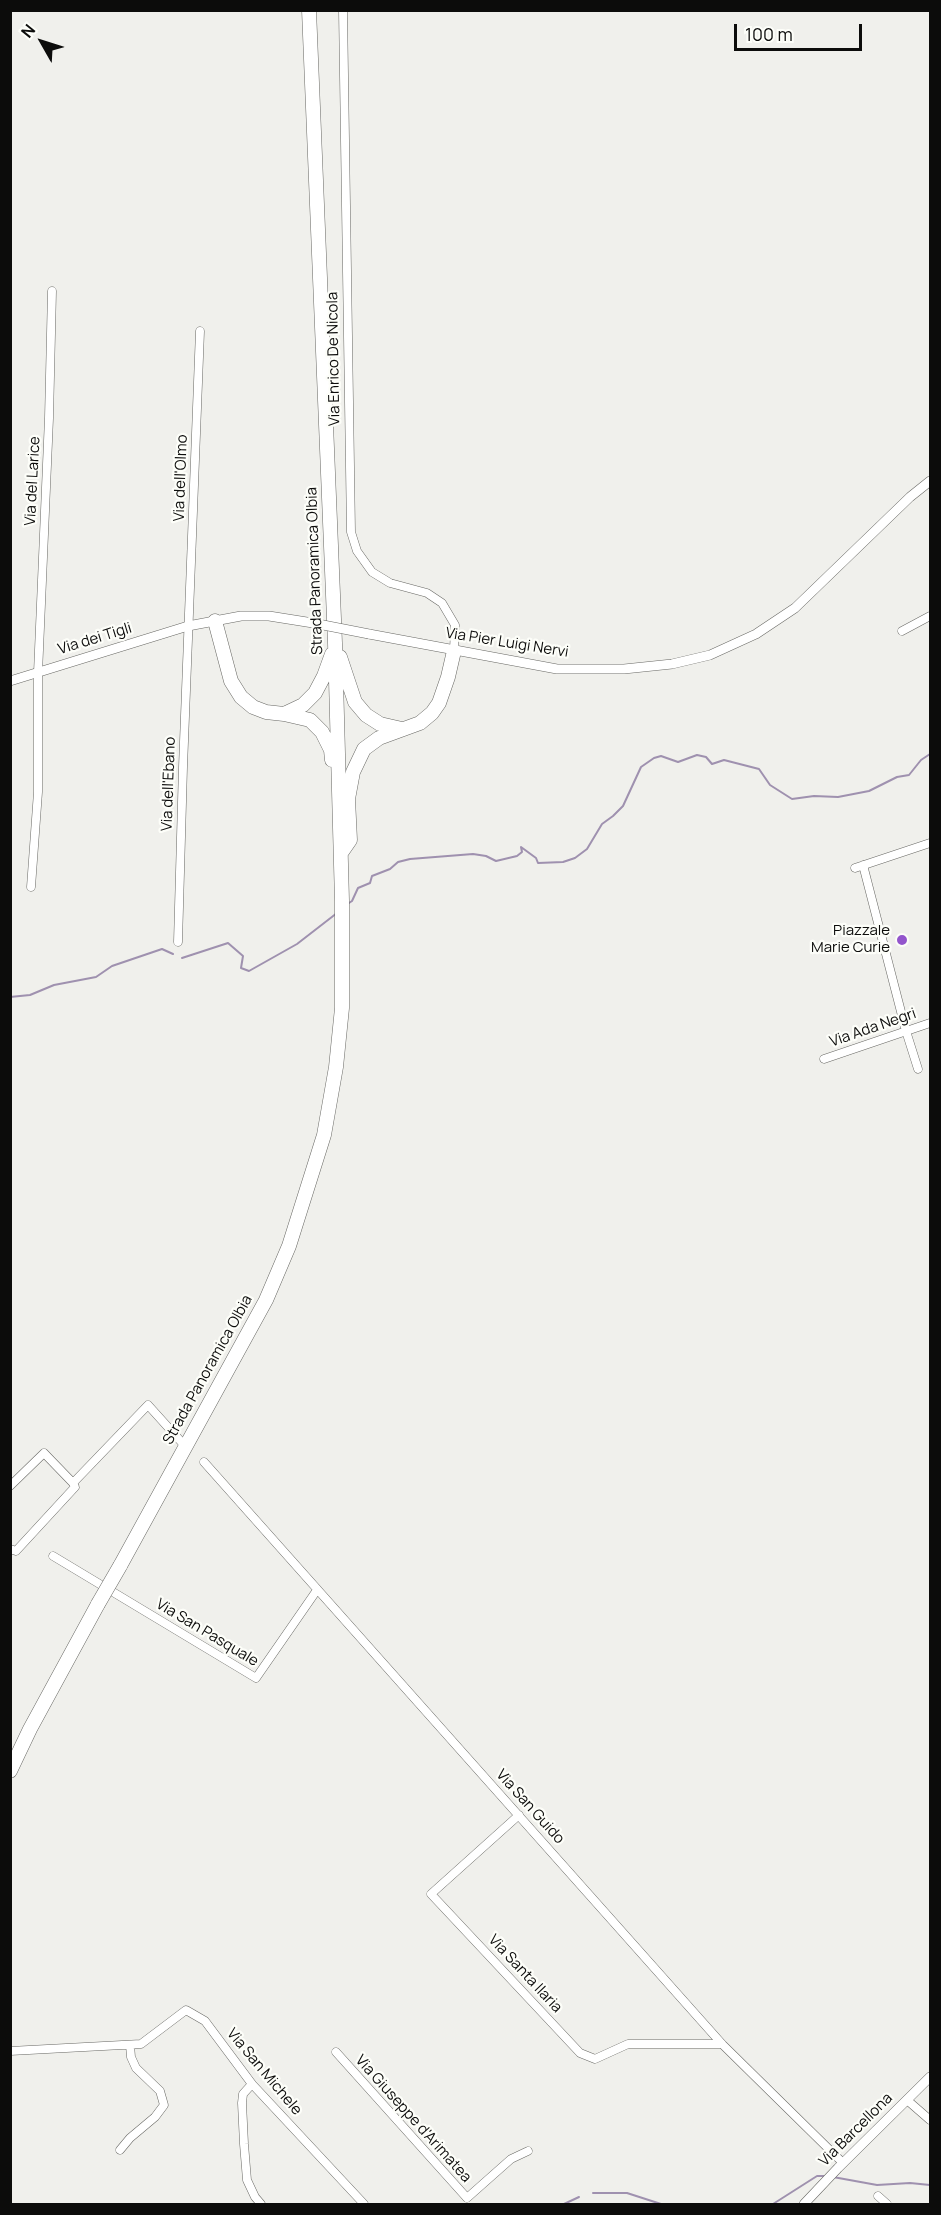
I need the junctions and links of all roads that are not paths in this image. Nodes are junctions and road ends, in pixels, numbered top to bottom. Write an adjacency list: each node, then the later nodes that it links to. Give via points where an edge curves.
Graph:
1 (309, 10): 12 (highway, Strada Panoramica Olbia)
2 (343, 10): 13 (street, Via Enrico De Nicola, via 351,532 357,551 372,572 390,583 427,593 442,603 455,625)
3 (52, 291): 14 (street, Via del Larice)
4 (200, 331): 10 (street, Via dell'Olmo)
5 (930, 481): 7 (street, Via Pier Luigi Nervi)
6 (930, 488): 7 (street, Via Pier Luigi Nervi)
7 (910, 497): 13 (street, Via Pier Luigi Nervi, via 795,608 756,634 710,655 624,669 557,669)
8 (930, 617): 11 (street)
9 (215, 621): 10 (street, Via Pier Luigi Nervi); 13 (street, Via Pier Luigi Nervi, bridge, via 269,616); 16 (highway, via 231,681 242,697 266,712)
10 (188, 626): 14 (street, Via dei Tigli); 24 (street, Via dell'Ebano)
11 (902, 631)
12 (335, 643): 16 (highway, via 315,693 303,705); 17 (highway, via 355,702 366,716); 18 (highway, Strada Panoramica Olbia)
13 (454, 651): 17 (highway, via 439,703 420,723)
14 (38, 673): 15 (street, Via dei Tigli); 23 (street, Via del Larice, via 38,792)
15 (10, 681)
16 (284, 714): 18 (highway, via 310,720 332,750 332,813)
17 (403, 730): 20 (highway, via 379,738 364,749 353,772 348,799 350,840)
18 (340, 832): 20 (highway, Strada Panoramica Olbia)
19 (930, 843): 21 (street)
20 (341, 855): 29 (highway, Strada Panoramica Olbia, via 342,1008 324,1135 300,1215 266,1300)
21 (863, 865): 22 (street); 26 (street)
22 (855, 868)
23 (31, 887)
24 (178, 942)
25 (930, 1023): 26 (street, Via Ada Negri)
26 (906, 1031): 27 (street, Via Ada Negri); 28 (street)
27 (824, 1059)
28 (918, 1069)
29 (185, 1446): 31 (street, via 148,1405); 36 (highway, Strada Panoramica Olbia, bridge)
30 (204, 1462): 35 (street, Via San Guido)
31 (73, 1483): 32 (street, via 44,1453); 33 (street, via 75,1487 16,1551)
32 (10, 1486)
33 (10, 1549)
34 (53, 1556): 35 (street, Via San Pasquale, via 256,1678)
35 (318, 1590): 37 (street, Via San Guido)
36 (10, 1771)
37 (519, 1815): 38 (street, Via San Guido); 38 (street, Via Santa Ilaria, via 431,1894 580,2053 595,2059 628,2044)
38 (722, 2044): 48 (street, Via San Guido)
39 (130, 2045): 40 (street, Via San Michele); 43 (street, Via San Michele, via 141,2044 186,2010 205,2021); 46 (street, via 136,2068 160,2091 164,2105)
40 (10, 2051)
41 (336, 2052): 50 (street, Via Giuseppe d'Arimatea)
42 (930, 2078): 44 (street, Via Barcellona)
43 (252, 2084): 51 (street, via 243,2094 244,2144 247,2181); 52 (street, Via San Michele)
44 (907, 2100): 45 (street); 48 (street, Via Barcellona)
45 (930, 2120)
46 (120, 2150)
47 (528, 2151): 50 (street, Via Giuseppe d'Arimatea, via 511,2159)
48 (841, 2166): 53 (street, Via Barcellona)
49 (878, 2196): 54 (street)
50 (470, 2202)
51 (261, 2205)
52 (364, 2205)
53 (804, 2205)
54 (887, 2205)

